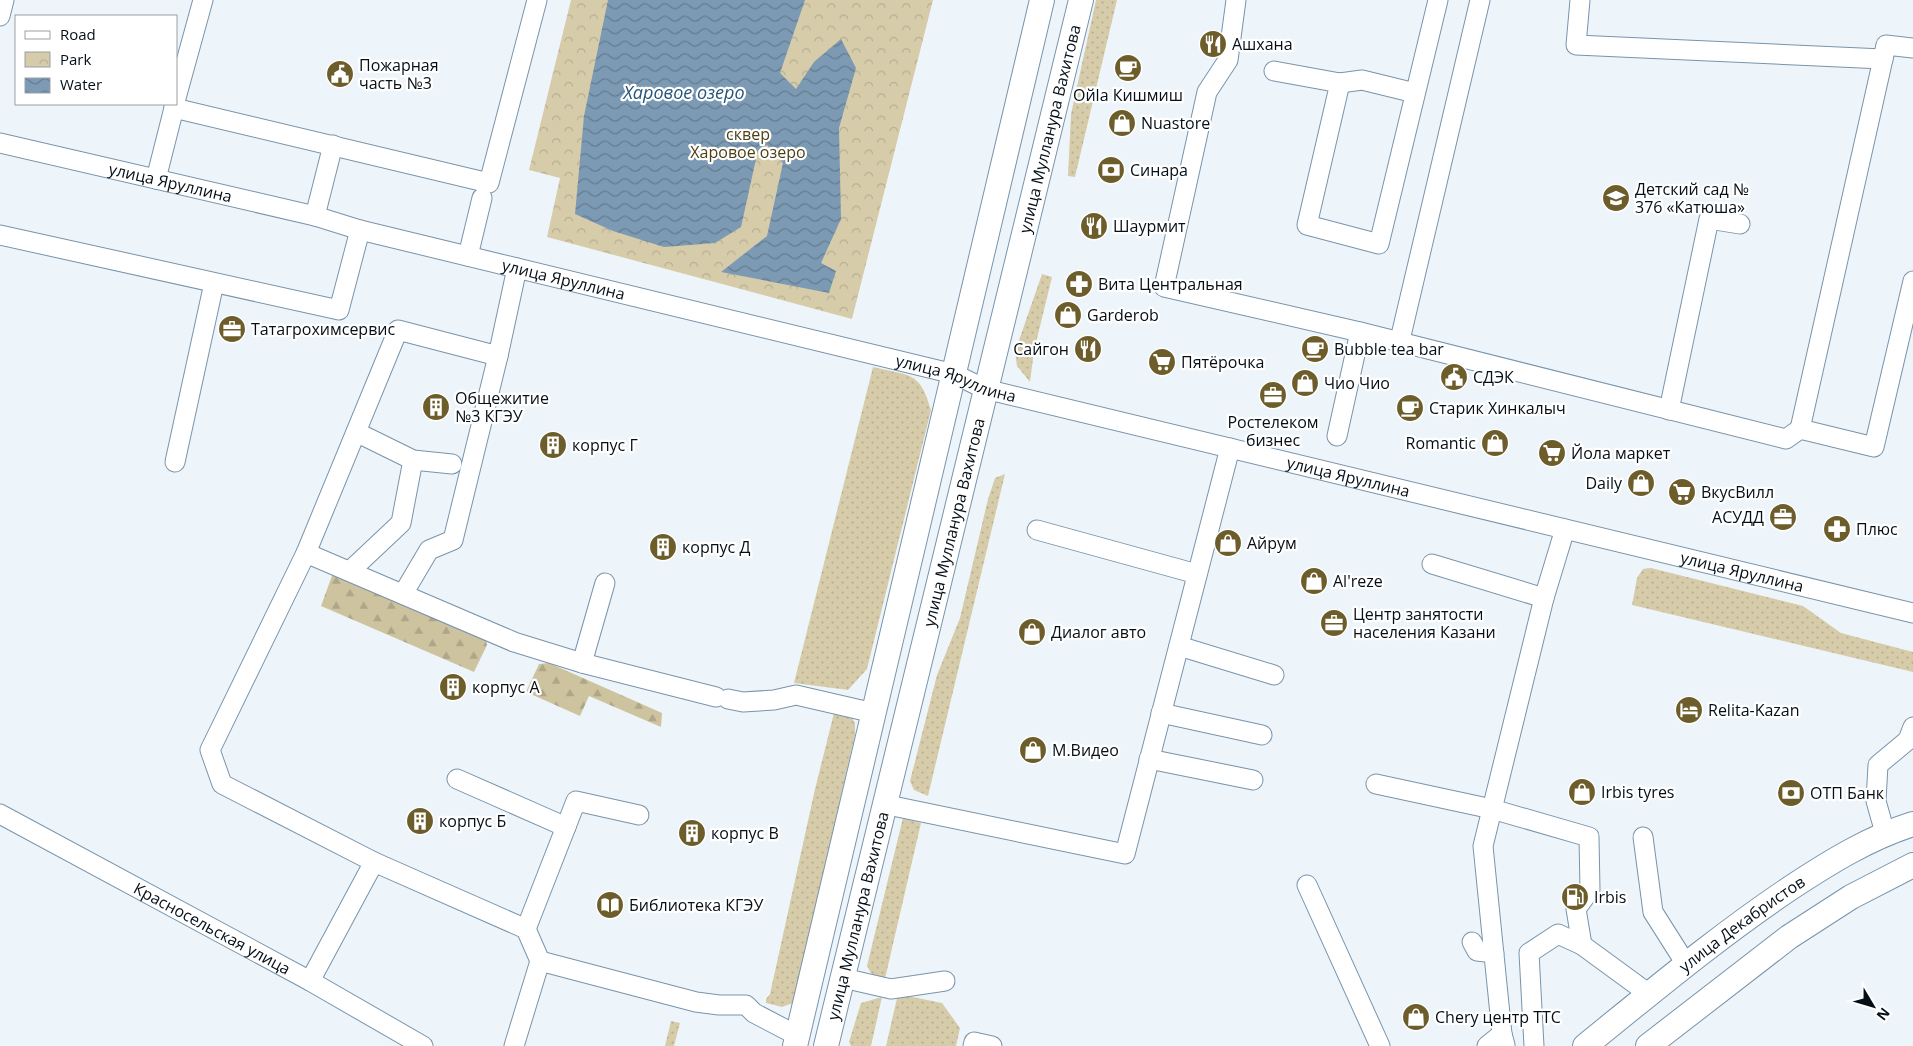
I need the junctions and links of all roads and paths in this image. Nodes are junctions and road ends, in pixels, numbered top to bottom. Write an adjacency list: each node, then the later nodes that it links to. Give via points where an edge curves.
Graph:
1 (4, 0): 10 (street)
2 (202, 0): 15 (street)
3 (537, 0): 20 (street, via 489,183)
4 (1042, 0): 34 (main road, улица Мулланура Вахитова)
5 (1081, 0): 35 (main road, улица Мулланура Вахитова)
6 (1236, 0): 31 (street, via 1228,60 1207,92 1164,288)
7 (1438, 0): 16 (street)
8 (1480, 0): 32 (street)
9 (1580, 0): 12 (street, via 1576,45)
10 (0, 16)
11 (1913, 48): 12 (street, via 1886,45)
12 (1883, 59): 37 (street)
13 (1274, 71): 14 (street)
14 (1340, 83): 16 (street, via 1362,80); 16 (street, via 1307,225 1379,244)
15 (178, 92)
16 (1415, 93)
17 (178, 104): 20 (street)
18 (174, 105): 21 (street)
19 (0, 143): 21 (street, улица Яруллина)
20 (333, 146): 23 (street)
21 (156, 179): 23 (street, улица Яруллина)
22 (482, 198): 27 (street)
23 (315, 216): 25 (street, улица Яруллина)
24 (1740, 224): 36 (street, via 1710,219)
25 (360, 230): 27 (street, улица Яруллина); 30 (street, via 339,310)
26 (0, 235): 30 (street)
27 (468, 256): 28 (street, улица Яруллина)
28 (517, 268): 33 (street); 34 (street, улица Яруллина)
29 (1913, 281): 37 (street, via 1874,447)
30 (214, 283): 42 (street)
31 (1360, 332): 32 (street); 39 (street)
32 (1399, 344): 36 (street)
33 (498, 356): 38 (street, via 398,330); 51 (street, via 453,540 430,550)
34 (954, 374): 35 (street, улица Яруллина); 57 (main road, улица Мулланура Вахитова)
35 (985, 389): 40 (street, улица Яруллина); 65 (main road, улица Мулланура Вахитова)
36 (1669, 410): 37 (street, via 1786,438)
37 (1800, 429)
38 (356, 432): 41 (street); 46 (street)
39 (1337, 436)
40 (1230, 448): 44 (street, улица Яруллина); 49 (street)
41 (413, 460): 43 (street); 48 (street, via 401,523)
42 (175, 462)
43 (452, 464)
44 (1564, 529): 52 (street); 53 (street, улица Яруллина)
45 (1037, 530): 49 (street)
46 (306, 552): 48 (street); 73 (street, via 210,750 222,784)
47 (1432, 564): 52 (street)
48 (350, 571): 51 (street)
49 (1197, 574): 54 (street)
50 (605, 583): 55 (street)
51 (403, 594): 55 (street, via 514,642)
52 (1544, 598): 66 (street)
53 (1913, 613)
54 (1179, 646): 56 (street); 58 (street)
55 (582, 663): 57 (street, via 743,702 796,695)
56 (1274, 675)
57 (874, 713): 86 (main road, улица Мулланура Вахитова)
58 (1161, 713): 60 (street); 61 (street)
59 (1913, 727): 71 (street, via 1908,740 1878,765 1876,801)
60 (1262, 735)
61 (1149, 759): 63 (street); 65 (street, via 1125,854)
62 (457, 779): 70 (street)
63 (1253, 780)
64 (1376, 784): 66 (street)
65 (883, 804): 82 (main road, улица Мулланура Вахитова)
66 (1492, 809): 78 (street, via 1590,838 1590,890 1576,909); 79 (street, via 1483,846)
67 (0, 814): 83 (street, Красносельская улица)
68 (639, 815): 70 (street, via 576,801)
69 (1913, 824): 71 (main road, улица Декабристов)
70 (566, 827): 76 (street)
71 (1885, 833): 81 (main road, улица Декабристов, via 1825,866)
72 (1643, 837): 81 (street, via 1653,912)
73 (374, 862): 76 (street); 83 (street)
74 (1913, 866): 97 (main road, via 1852,897 1789,937)
75 (1307, 886): 93 (street)
76 (526, 929): 80 (street)
77 (1472, 942): 79 (street, via 1477,951)
78 (1582, 945): 85 (street); 95 (street, via 1558,934 1529,953)
79 (1494, 954): 87 (street)
80 (540, 961): 86 (street, via 696,1002 746,1005 754,1013); 89 (street)
81 (1686, 964): 85 (main road, улица Декабристов)
82 (843, 978): 84 (street, via 891,989); 90 (main road, улица Мулланура Вахитова)
83 (310, 981): 88 (street, Красносельская улица)
84 (944, 981)
85 (1649, 994): 96 (main road, улица Декабристов)
86 (798, 1033)
87 (1504, 1040): 94 (street)
88 (423, 1046)
89 (514, 1046)
90 (826, 1046)
91 (973, 1046): 92 (street, via 974,1042)
92 (992, 1046)
93 (1380, 1046)
94 (1487, 1046)
95 (1534, 1046)
96 (1585, 1046)
97 (1648, 1046)

